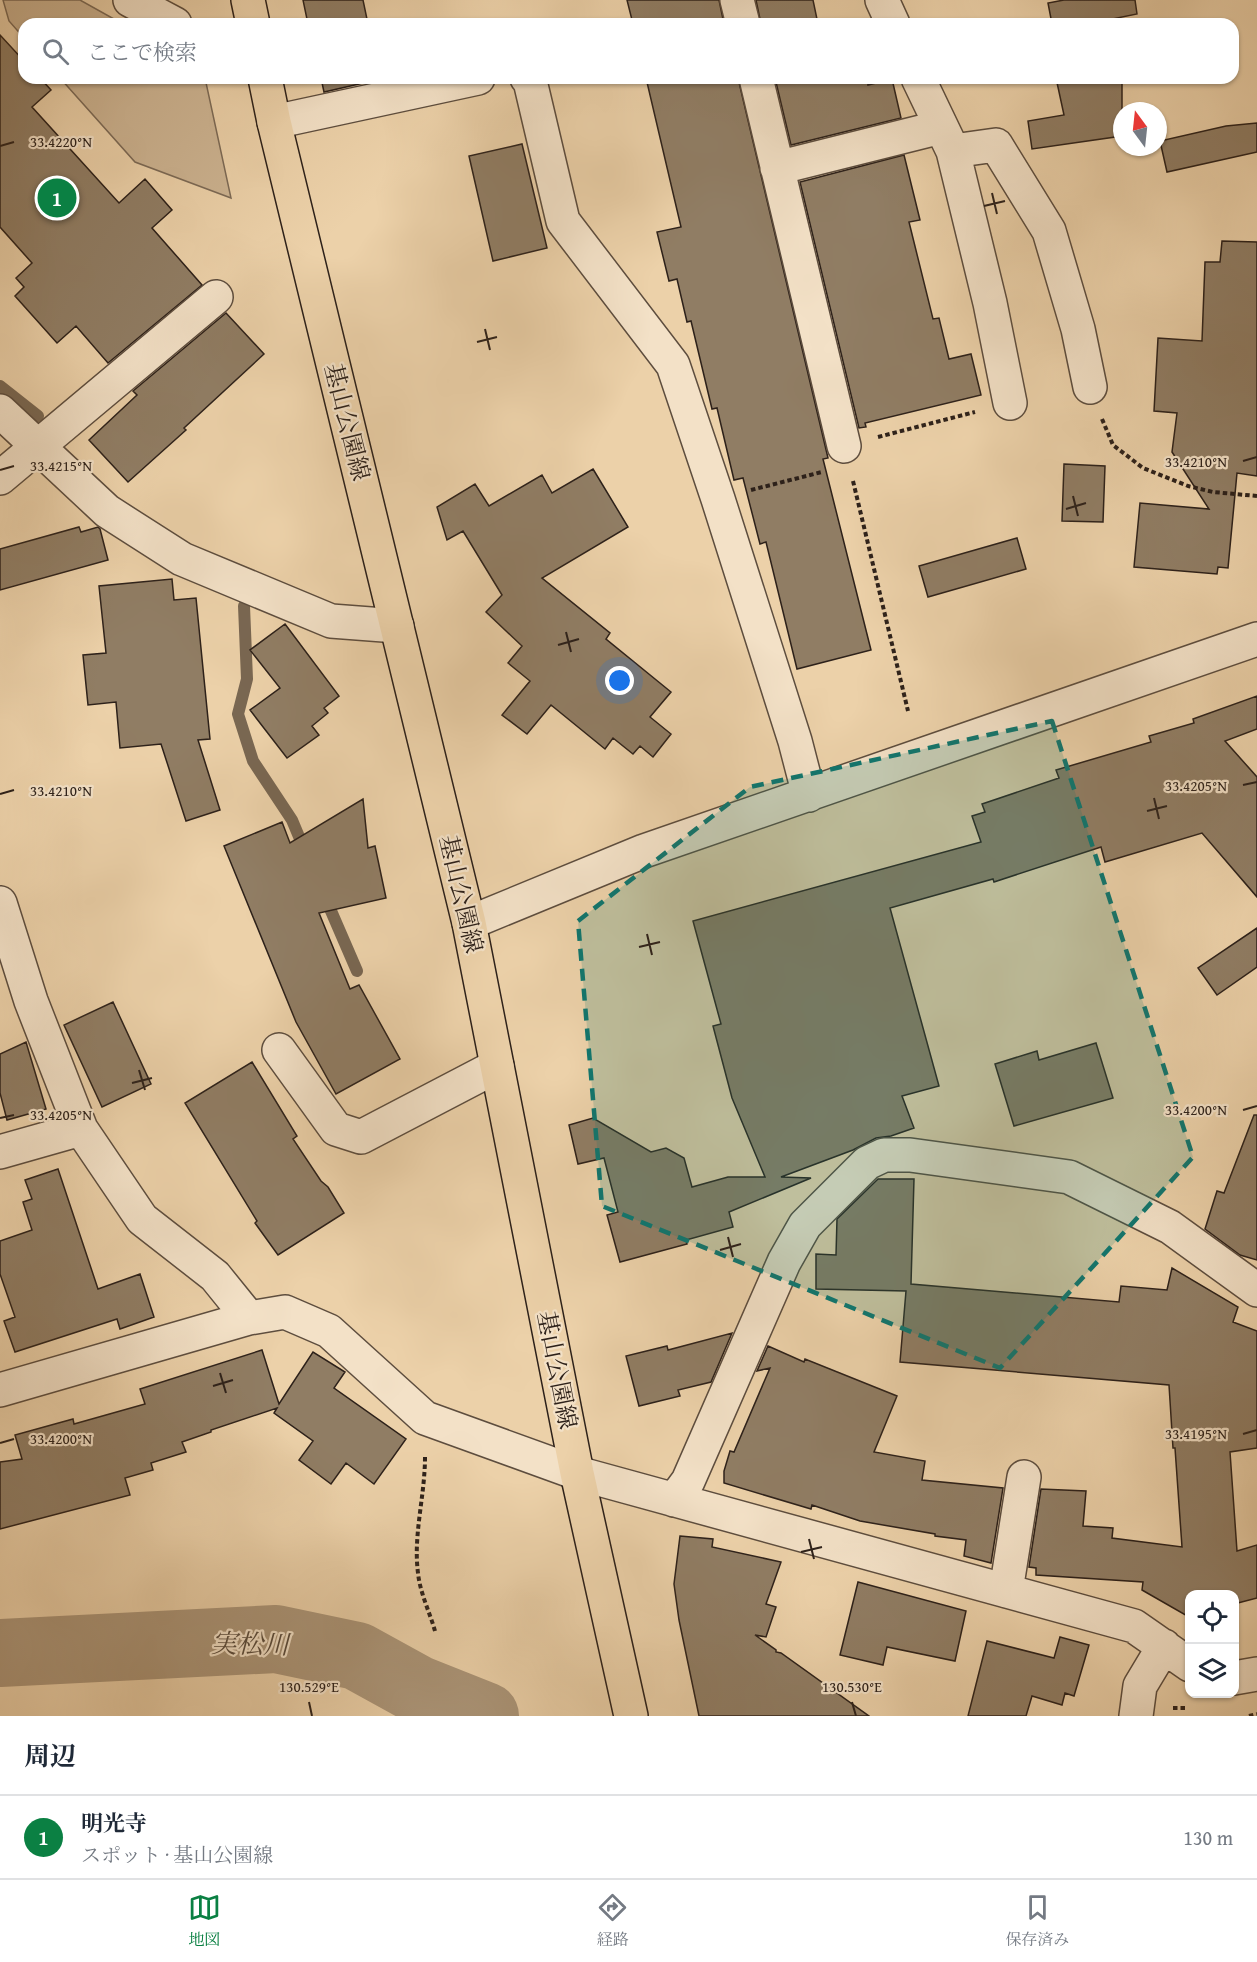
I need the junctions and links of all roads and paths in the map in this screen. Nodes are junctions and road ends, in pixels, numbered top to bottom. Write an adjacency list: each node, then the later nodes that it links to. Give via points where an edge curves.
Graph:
1 (130, 0): 5 (street)
2 (248, 0): 6 (main road)
3 (737, 0): 7 (street)
4 (882, 0): 8 (street)
5 (164, 18)
6 (252, 18)
7 (742, 18)
8 (890, 18)
9 (266, 84): 14 (main road, 基山公園線)
10 (450, 84): 14 (street)
11 (531, 84): 25 (street, via 563,221 673,365)
12 (757, 84): 16 (street)
13 (921, 84): 15 (street)
14 (274, 122): 26 (main road, 基山公園線)
15 (947, 139): 16 (street); 18 (street, via 996,145 1049,231 1078,329); 19 (street, via 990,303)
16 (777, 168): 22 (street)
17 (216, 297): 21 (street)
18 (1090, 387): 24 (path, via 1113,445 1143,468 1188,486)
19 (1010, 403): 22 (path)
20 (0, 411): 21 (street)
21 (38, 446): 23 (street); 26 (street, via 107,511 182,559 331,621)
22 (847, 456): 25 (path); 28 (path)
23 (0, 478)
24 (1257, 496)
25 (718, 499): 29 (street)
26 (397, 626): 31 (main road, 基山公園線)
27 (1257, 639): 29 (street)
28 (908, 711)
29 (809, 795): 31 (street, via 644,851)
30 (0, 903): 34 (street, via 30,1001)
31 (469, 923): 33 (main road, 基山公園線)
32 (279, 1050): 33 (street, via 336,1129 361,1137)
33 (497, 1066): 40 (main road, 基山公園線)
34 (81, 1129): 35 (street); 37 (street, via 142,1219 215,1276)
35 (0, 1152)
36 (1257, 1290): 42 (street, via 1170,1227 1069,1177 910,1155 884,1155 867,1163 805,1225 784,1262 688,1481)
37 (249, 1318): 38 (street); 39 (street, via 285,1312 329,1331)
38 (0, 1389)
39 (425, 1418): 40 (street); 44 (path, via 425,1483 416,1548 418,1575)
40 (577, 1473): 42 (street); 49 (main road, 基山公園線)
41 (1024, 1477): 43 (street)
42 (674, 1500): 43 (street)
43 (1006, 1590): 45 (street, via 1134,1626)
44 (435, 1631)
45 (1177, 1656): 50 (street, via 1140,1686)
46 (1257, 1674): 47 (street)
47 (1239, 1677)
48 (1257, 1714): 51 (path)
49 (631, 1716)
50 (1136, 1716)
51 (1249, 1716)

